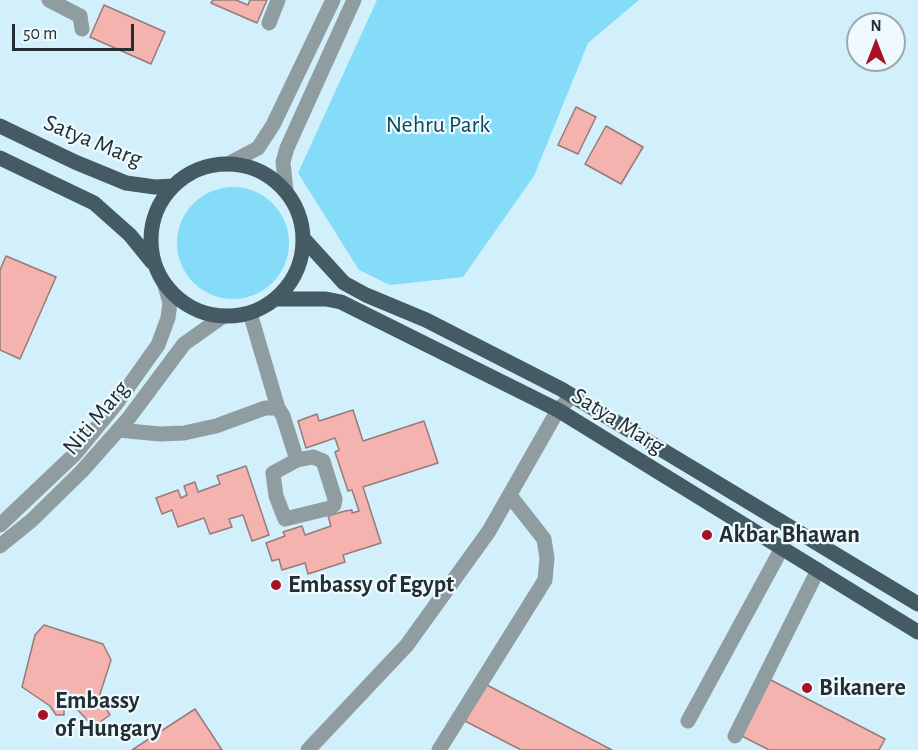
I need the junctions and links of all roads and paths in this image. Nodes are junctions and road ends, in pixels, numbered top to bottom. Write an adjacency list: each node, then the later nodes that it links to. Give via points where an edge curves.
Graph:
1 (49, 0): 6 (street, via 80,16)
2 (278, 0): 5 (street)
3 (333, 0): 9 (street, via 273,125 258,148)
4 (354, 0): 11 (street, via 287,148 283,162)
5 (269, 22)
6 (82, 29)
7 (0, 126): 10 (main road, Satya Marg, via 126,183 155,188)
8 (0, 158): 13 (main road, via 93,203 130,235)
9 (228, 164): 10 (main road, via 208,166); 11 (main road, via 265,174)
10 (173, 186): 13 (main road, via 158,205 151,228)
11 (285, 191): 12 (main road, via 297,208)
12 (303, 238): 15 (main road, via 299,266); 18 (main road, Satya Marg, via 344,283 426,320)
13 (154, 264): 14 (main road)
14 (165, 286): 17 (main road, via 190,308); 24 (street, Niti Marg, via 170,303 158,345 75,454)
15 (275, 299): 16 (main road); 20 (main road, Satya Marg, via 341,302)
16 (250, 313): 17 (main road); 19 (street)
17 (222, 317): 21 (street, Niti Marg, via 184,344)
18 (572, 396): 20 (street); 28 (main road, Satya Marg)
19 (278, 408): 21 (street, via 265,408 184,433); 22 (street)
20 (558, 410): 23 (street); 26 (main road, Satya Marg)
21 (118, 430): 25 (street, Niti Marg, via 82,471)
22 (297, 460): 22 (street, via 273,473 285,519 334,505 323,461 313,457)
23 (511, 497): 32 (street, via 407,645); 33 (street, via 544,539 545,580)
24 (0, 525)
25 (0, 546)
26 (782, 548): 27 (main road, Satya Marg); 30 (street)
27 (818, 570): 29 (main road, Satya Marg); 31 (street)
28 (918, 604)
29 (918, 632)
30 (688, 721)
31 (735, 736)
32 (308, 750)
33 (439, 750)

